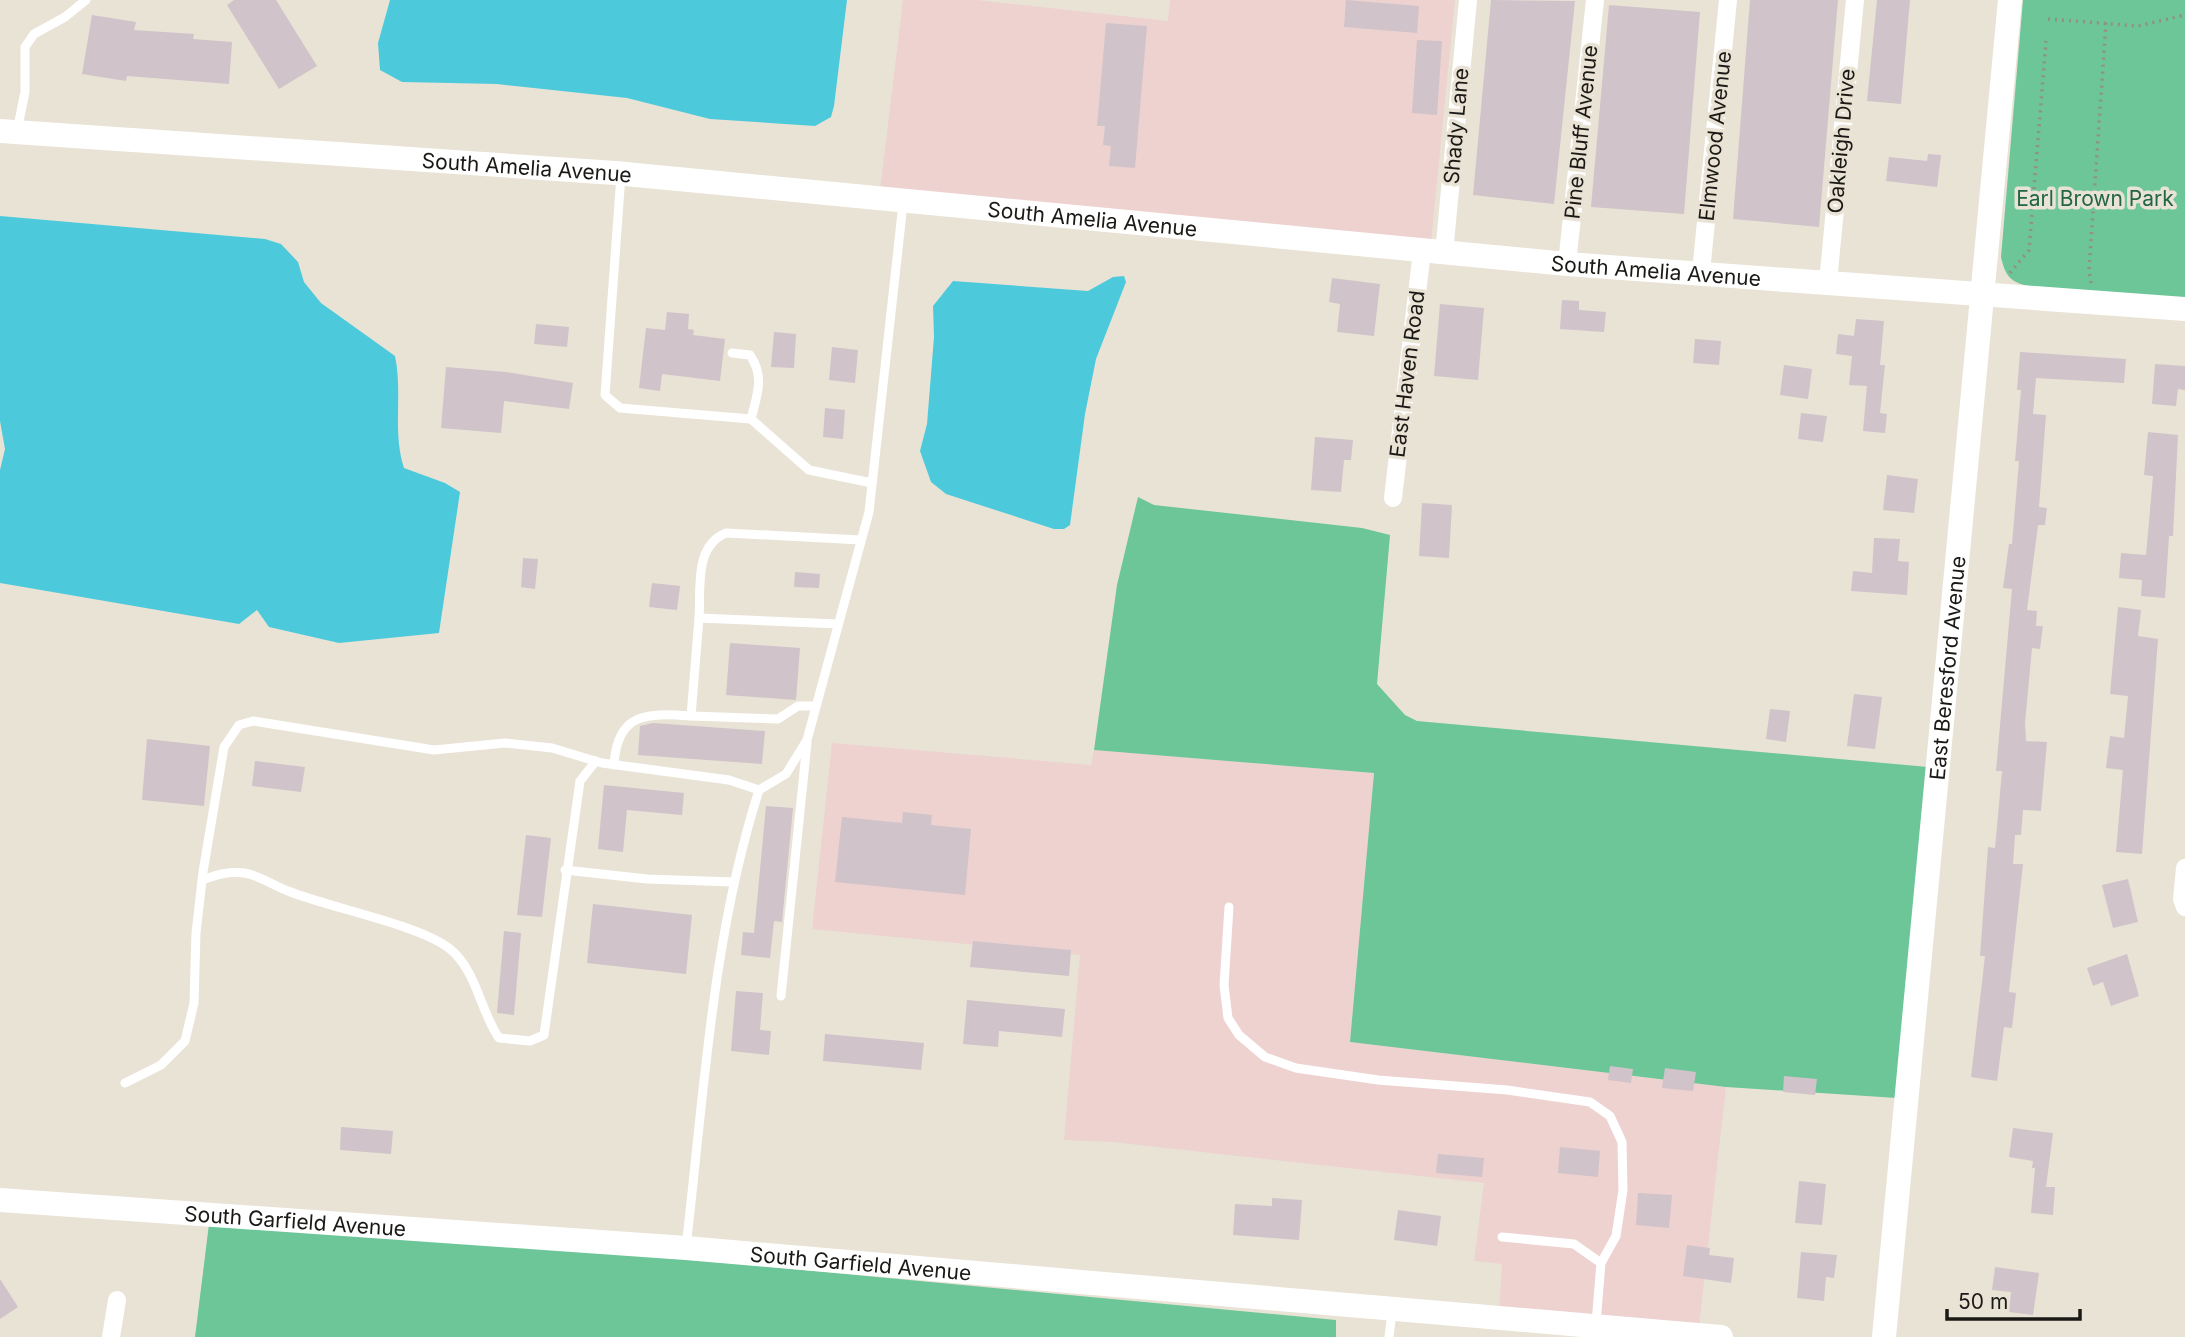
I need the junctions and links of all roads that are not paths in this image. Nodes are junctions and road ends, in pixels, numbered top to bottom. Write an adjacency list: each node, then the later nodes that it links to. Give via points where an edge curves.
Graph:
1 (86, 0): 7 (lane, via 65,18 34,34 25,47 25,92)
2 (1468, 0): 10 (street, Shady Lane)
3 (1595, 0): 11 (street, Pine Bluff Avenue)
4 (1728, 0): 12 (street, Elmwood Avenue)
5 (1855, 0): 13 (street, Oakleigh Drive)
6 (2010, 0): 14 (street, East Beresford Avenue)
7 (8, 132): 8 (street, South Amelia Avenue)
8 (621, 174): 9 (street, South Amelia Avenue); 17 (lane, via 605,395 620,408)
9 (903, 202): 10 (street, South Amelia Avenue); 18 (lane)
10 (1433, 252): 11 (street, South Amelia Avenue); 19 (street, East Haven Road)
11 (1567, 264): 12 (street, South Amelia Avenue)
12 (1701, 272): 13 (street, South Amelia Avenue)
13 (1828, 282): 14 (street, South Amelia Avenue)
14 (1983, 293): 15 (street, South Amelia Avenue); 47 (street, East Beresford Avenue)
15 (2185, 309)
16 (732, 353): 17 (lane, via 750,355 759,368)
17 (751, 419): 18 (lane, via 809,470)
18 (872, 484): 20 (lane)
19 (1393, 498)
20 (861, 540): 21 (lane, via 726,533 712,538 703,555); 22 (lane)
21 (699, 618): 22 (lane); 24 (lane)
22 (838, 624): 23 (lane)
23 (816, 706): 24 (lane, via 798,706 778,719); 25 (lane)
24 (691, 716): 27 (lane, via 652,714 631,721 615,744)
25 (807, 740): 28 (lane, via 786,774); 35 (lane)
26 (596, 761): 27 (lane); 30 (lane, via 580,781); 31 (lane, via 552,748 505,743 434,750 253,721 239,725 224,747)
27 (614, 765): 28 (lane, via 729,780)
28 (759, 790): 32 (lane)
29 (2185, 868): 34 (street)
30 (565, 870): 31 (lane, via 544,1035 530,1041 499,1038 487,1021 467,968 435,939 330,908 247,873 227,871); 32 (lane)
31 (202, 880): 36 (lane, via 194,1003 185,1041 161,1065)
32 (734, 883): 39 (lane, via 721,949)
33 (1228, 907): 40 (lane, via 1224,985 1228,1018 1239,1035 1265,1057 1296,1068 1378,1080 1590,1102 1610,1116 1622,1142 1623,1190 1616,1236)
34 (2185, 907)
35 (781, 996)
36 (124, 1083)
37 (0, 1200): 39 (street, South Garfield Avenue)
38 (1502, 1237): 40 (lane, via 1574,1244)
39 (685, 1248): 42 (street, South Garfield Avenue)
40 (1601, 1263): 43 (lane)
41 (117, 1300): 44 (street)
42 (1392, 1310): 43 (street, South Garfield Avenue); 45 (lane)
43 (1599, 1331): 46 (street, South Garfield Avenue)
44 (111, 1337)
45 (1389, 1337)
46 (1721, 1337)
47 (1884, 1337)

